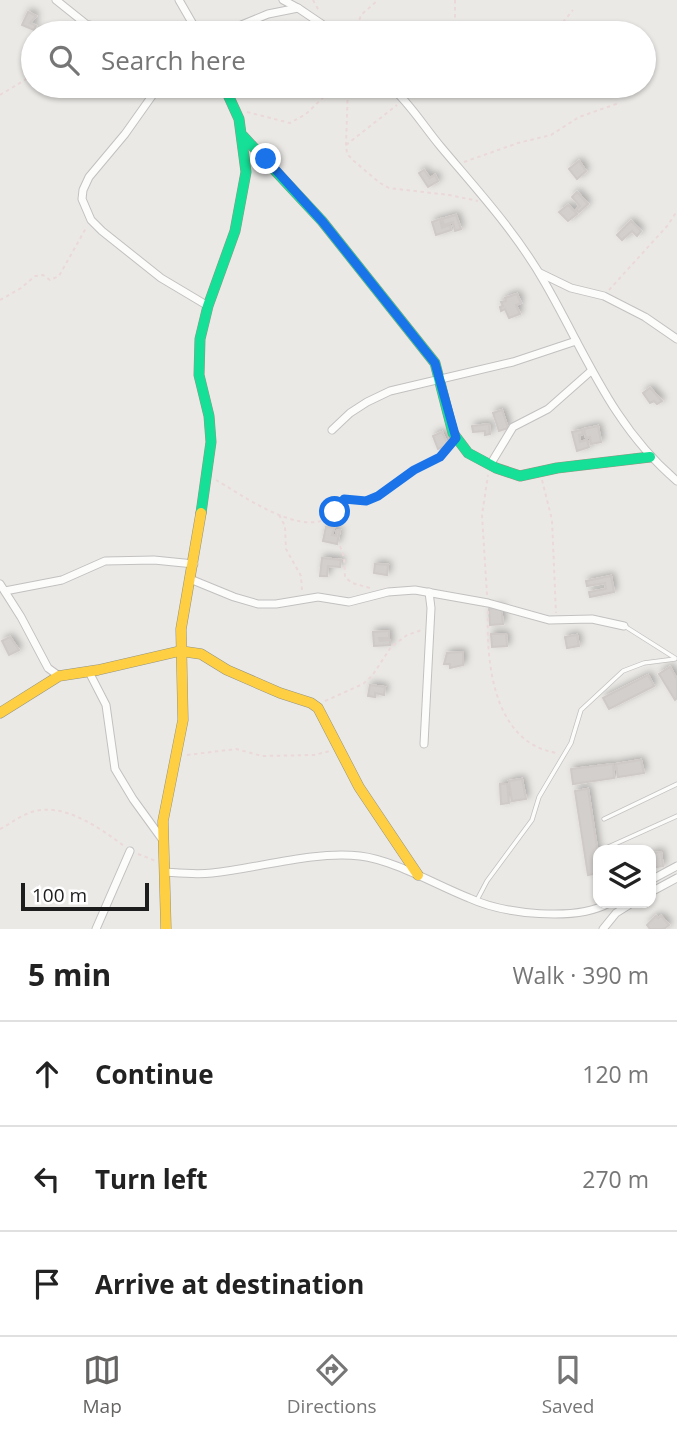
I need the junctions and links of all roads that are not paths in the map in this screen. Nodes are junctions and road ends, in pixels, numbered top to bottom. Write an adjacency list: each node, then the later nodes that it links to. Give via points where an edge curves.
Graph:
1 (56, 0): 5 (street)
2 (179, 0): 6 (street)
3 (283, 0): 4 (street)
4 (298, 8): 7 (street); 8 (street)
5 (82, 21)
6 (191, 21)
7 (251, 21)
8 (317, 21)
9 (150, 98): 14 (street, via 89,177 82,199 90,220 161,278)
10 (230, 98): 12 (street)
11 (403, 98): 13 (street, via 491,204)
12 (243, 135): 14 (street, via 246,172 240,212); 18 (street, via 322,221 404,323 435,363)
13 (538, 272): 15 (street, via 571,289 604,296); 16 (street)
14 (208, 306): 23 (street, via 198,358 211,442)
15 (677, 339)
16 (576, 341): 17 (street); 18 (street)
17 (591, 371): 20 (street); 21 (street, via 548,409 513,427)
18 (440, 381): 19 (street, via 390,391); 21 (street, via 456,438 468,453)
19 (332, 430)
20 (650, 457): 21 (street, via 520,476); 22 (street)
21 (490, 465)
22 (677, 481)
23 (194, 564): 24 (street); 25 (street, via 105,561 62,579)
24 (190, 579): 26 (street, via 258,604 318,597 349,602 388,592); 28 (street)
25 (2, 588): 31 (street, via 48,668)
26 (429, 592): 27 (street, via 556,621 592,619); 33 (street)
27 (624, 626): 29 (lane)
28 (180, 651): 30 (street); 37 (street, via 184,702); 42 (street, via 201,654 227,670 318,708 359,787)
29 (676, 659): 46 (lane, via 634,666 581,710 571,743 539,797 532,820)
30 (89, 672): 31 (street); 37 (street, via 106,705 115,769)
31 (59, 676): 32 (street)
32 (0, 713)
33 (424, 744)
34 (677, 784): 36 (lane)
35 (677, 816): 38 (lane)
36 (604, 820)
37 (162, 839): 41 (street)
38 (613, 845)
39 (130, 851): 49 (street)
40 (677, 866): 43 (street)
41 (163, 868): 42 (street, via 209,874 350,856); 50 (street)
42 (418, 875): 46 (street)
43 (656, 877)
44 (677, 878): 45 (street)
45 (656, 889)
46 (476, 901): 47 (street, via 562,914)
47 (598, 908)
48 (624, 908): 51 (street)
49 (96, 929)
50 (166, 929)
51 (603, 929)

